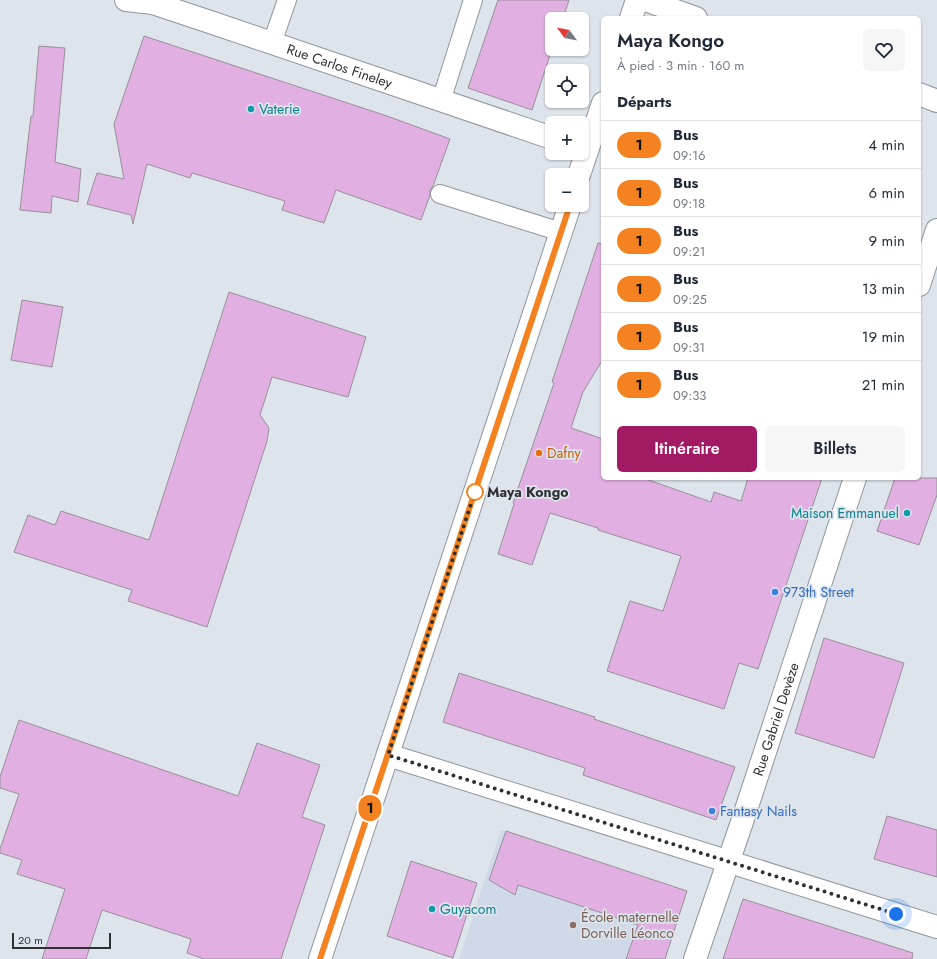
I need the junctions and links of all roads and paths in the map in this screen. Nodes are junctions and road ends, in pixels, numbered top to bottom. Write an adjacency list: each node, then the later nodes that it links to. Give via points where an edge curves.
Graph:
1 (126, 0): 8 (street, Rue Carlos Fineley, via 153,3)
2 (287, 0): 8 (lane)
3 (473, 0): 10 (lane)
4 (637, 0): 6 (street)
5 (645, 0): 7 (street)
6 (632, 16)
7 (690, 16)
8 (272, 43): 10 (street, Rue Carlos Fineley)
9 (921, 95): 11 (street)
10 (441, 100): 13 (street, Rue Carlos Fineley)
11 (937, 101)
12 (601, 109): 14 (street)
13 (545, 136)
14 (589, 140)
15 (440, 194): 18 (lane)
16 (568, 212): 18 (street)
17 (937, 230): 19 (street)
18 (561, 232): 21 (street)
19 (921, 279)
20 (854, 480): 22 (street, Rue Gabriel Devèze)
21 (388, 755): 22 (street); 24 (street)
22 (728, 862): 23 (street); 25 (street, Rue Gabriel Devèze)
23 (937, 927)
24 (320, 959)
25 (695, 959)

